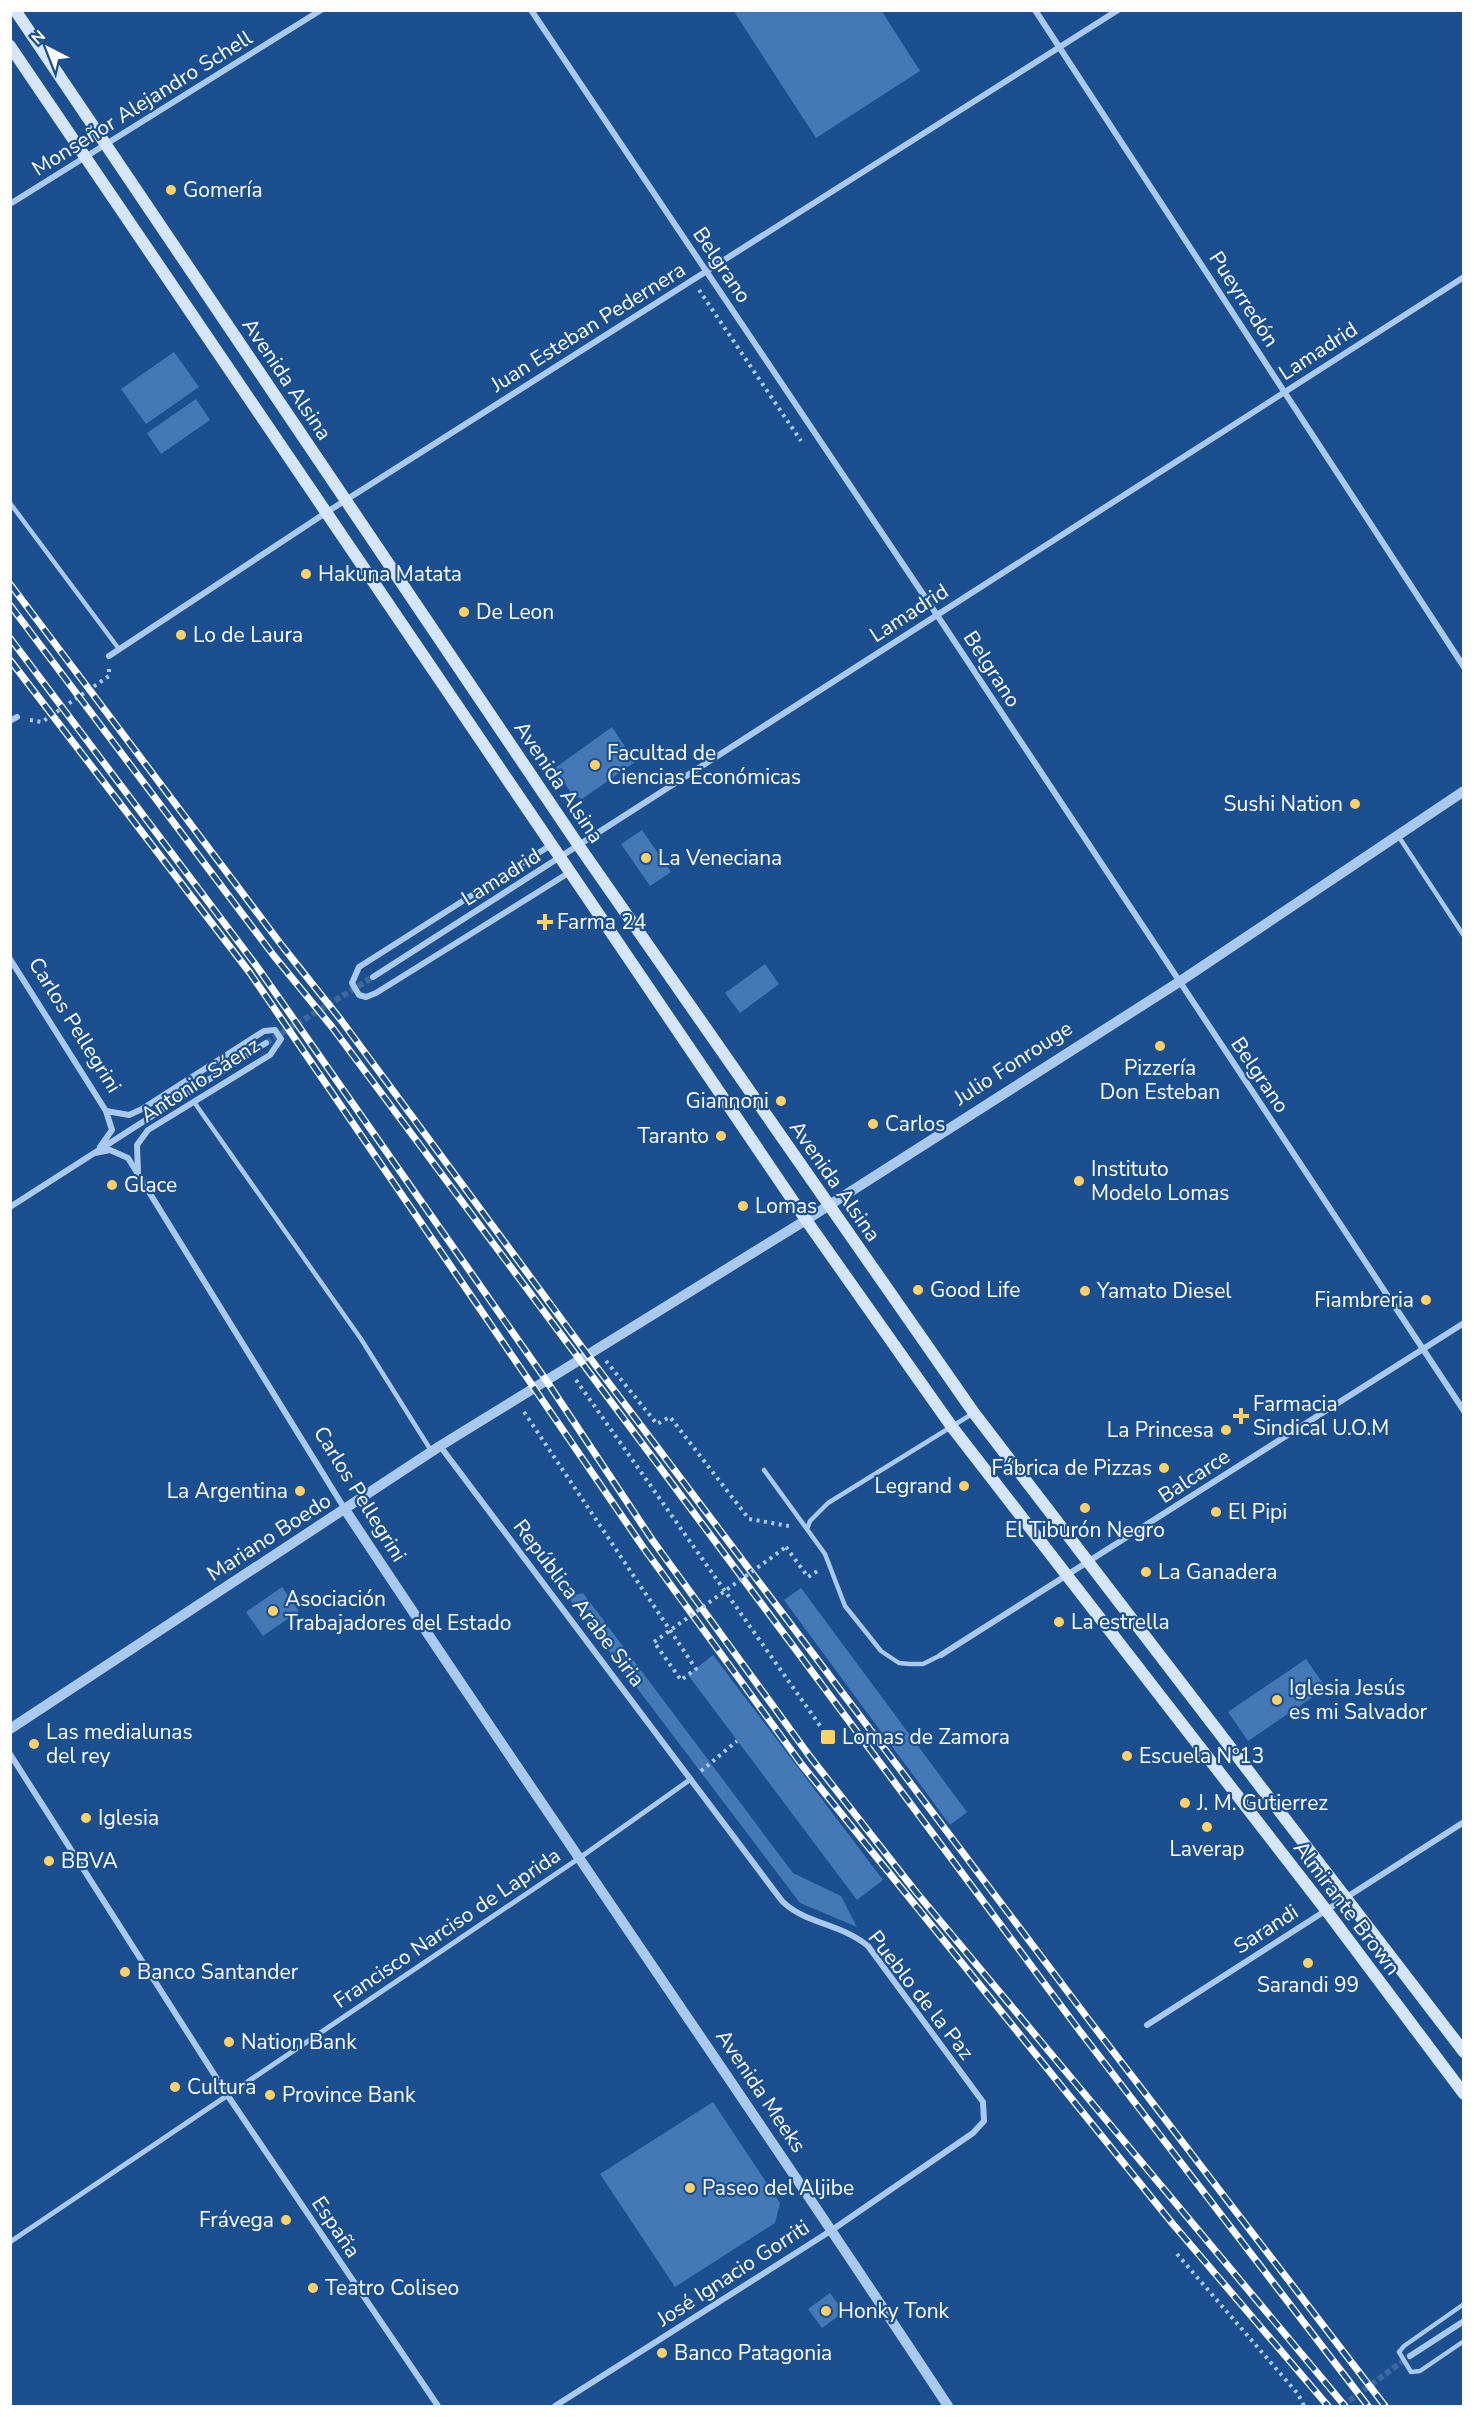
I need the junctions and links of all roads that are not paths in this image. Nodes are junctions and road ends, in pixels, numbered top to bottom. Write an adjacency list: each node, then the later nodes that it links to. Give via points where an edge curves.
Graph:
1 (15, 10): 8 (main road, Avenida Alsina)
2 (321, 10): 8 (street, Monseñor Alejandro Schell)
3 (531, 10): 11 (street, Belgrano)
4 (1035, 10): 7 (street, Pueyrredón)
5 (1118, 10): 7 (street, Juan Esteban Pedernera)
6 (10, 46): 9 (main road, Avenida Alsina)
7 (1059, 48): 11 (street, Juan Esteban Pedernera); 13 (street, Pueyrredón)
8 (105, 144): 9 (street, Monseñor Alejandro Schell); 14 (main road, Avenida Alsina)
9 (85, 156): 10 (street, Monseñor Alejandro Schell); 16 (main road, Avenida Alsina)
10 (10, 204)
11 (706, 272): 14 (street, Juan Esteban Pedernera); 17 (street, Belgrano)
12 (1464, 277): 13 (street, Lamadrid)
13 (1285, 392): 17 (street, Lamadrid); 20 (street, Pueyrredón)
14 (345, 501): 16 (street, Juan Esteban Pedernera); 26 (main road, Avenida Alsina)
15 (10, 503): 18 (lane)
16 (327, 512): 18 (street, Juan Esteban Pedernera); 25 (main road, Avenida Alsina)
17 (936, 615): 26 (street, Lamadrid); 32 (street, Belgrano)
18 (119, 649): 19 (street, Juan Esteban Pedernera)
19 (109, 656)
20 (1464, 667)
21 (17, 717): 22 (street)
22 (10, 721)
23 (1464, 791): 24 (street, Julio Fonrouge)
24 (1397, 834): 29 (lane); 32 (street, Julio Fonrouge)
25 (551, 845): 27 (main road, Avenida Alsina); 28 (street, Lamadrid, via 359,967 352,983 359,995 376,993)
26 (579, 846): 27 (street, Lamadrid); 38 (main road, Avenida Alsina)
27 (561, 858): 28 (main road, Avenida Alsina); 31 (street, Lamadrid)
28 (570, 871): 40 (main road, Avenida Alsina)
29 (1464, 936)
30 (10, 959): 35 (street, Carlos Pellegrini)
31 (374, 977)
32 (1179, 982): 38 (street, Julio Fonrouge); 42 (street, Belgrano)
33 (266, 1043): 36 (street, Antonio Sáenz)
34 (194, 1102): 35 (street, Antonio Sáenz, via 275,1051 281,1039 275,1030 264,1031 142,1109 129,1115); 37 (street, Antonio Sáenz, via 141,1138); 47 (lane)
35 (106, 1111): 36 (street, via 112,1130)
36 (95, 1152): 37 (street, Carlos Pellegrini, via 120,1152); 39 (street, Antonio Sáenz)
37 (138, 1173): 49 (street, Carlos Pellegrini)
38 (828, 1205): 40 (street, Julio Fonrouge); 45 (main road, Avenida Alsina)
39 (10, 1206)
40 (806, 1220): 43 (street, Julio Fonrouge); 46 (main road, Avenida Alsina)
41 (1464, 1323): 42 (street, Balcarce)
42 (1424, 1348): 44 (street, Belgrano); 51 (street, Balcarce)
43 (579, 1359): 47 (street, Mariano Boedo)
44 (1464, 1411)
45 (974, 1413): 46 (lane); 51 (main road, Avenida Alsina)
46 (952, 1427): 50 (lane, via 828,1503); 52 (main road, Avenida Alsina)
47 (436, 1449): 49 (street, Mariano Boedo); 56 (street, República Arabe Siria)
48 (764, 1470): 50 (lane)
49 (345, 1511): 54 (street, Mariano Boedo); 58 (street, Carlos Pellegrini)
50 (807, 1529): 53 (lane, via 825,1554 845,1606 881,1652 899,1663 910,1664 923,1664)
51 (1088, 1563): 52 (street, Balcarce); 59 (main road, Almirante Brown)
52 (1065, 1576): 53 (street, Balcarce); 60 (main road, Almirante Brown)
53 (941, 1655)
54 (10, 1729)
55 (10, 1754): 64 (street, España)
56 (691, 1779): 58 (street, Francisco Narciso de Laprida); 65 (street, Pueblo de la Paz, via 792,1911 851,1932 868,1946 983,2102)
57 (1464, 1822): 59 (street, Sarandi)
58 (578, 1859): 64 (street, Francisco Narciso de Laprida); 66 (street, Avenida Meeks)
59 (1347, 1898): 60 (street, Sarandi); 62 (main road, Almirante Brown)
60 (1326, 1910): 61 (street, Sarandi); 63 (main road, Almirante Brown)
61 (1147, 2025)
62 (1464, 2052)
63 (1464, 2094)
64 (228, 2096): 67 (street, Francisco Narciso de Laprida); 72 (street, España)
65 (984, 2121): 66 (street, José Ignacio Gorriti, via 973,2133)
66 (832, 2230): 73 (street, José Ignacio Gorriti); 74 (street, Avenida Meeks)
67 (10, 2242)
68 (1464, 2304): 70 (lane, via 1399,2352 1411,2372 1420,2371)
69 (1464, 2321): 71 (street)
70 (1464, 2341)
71 (1410, 2356)
72 (438, 2406)
73 (555, 2406)
74 (948, 2406)

